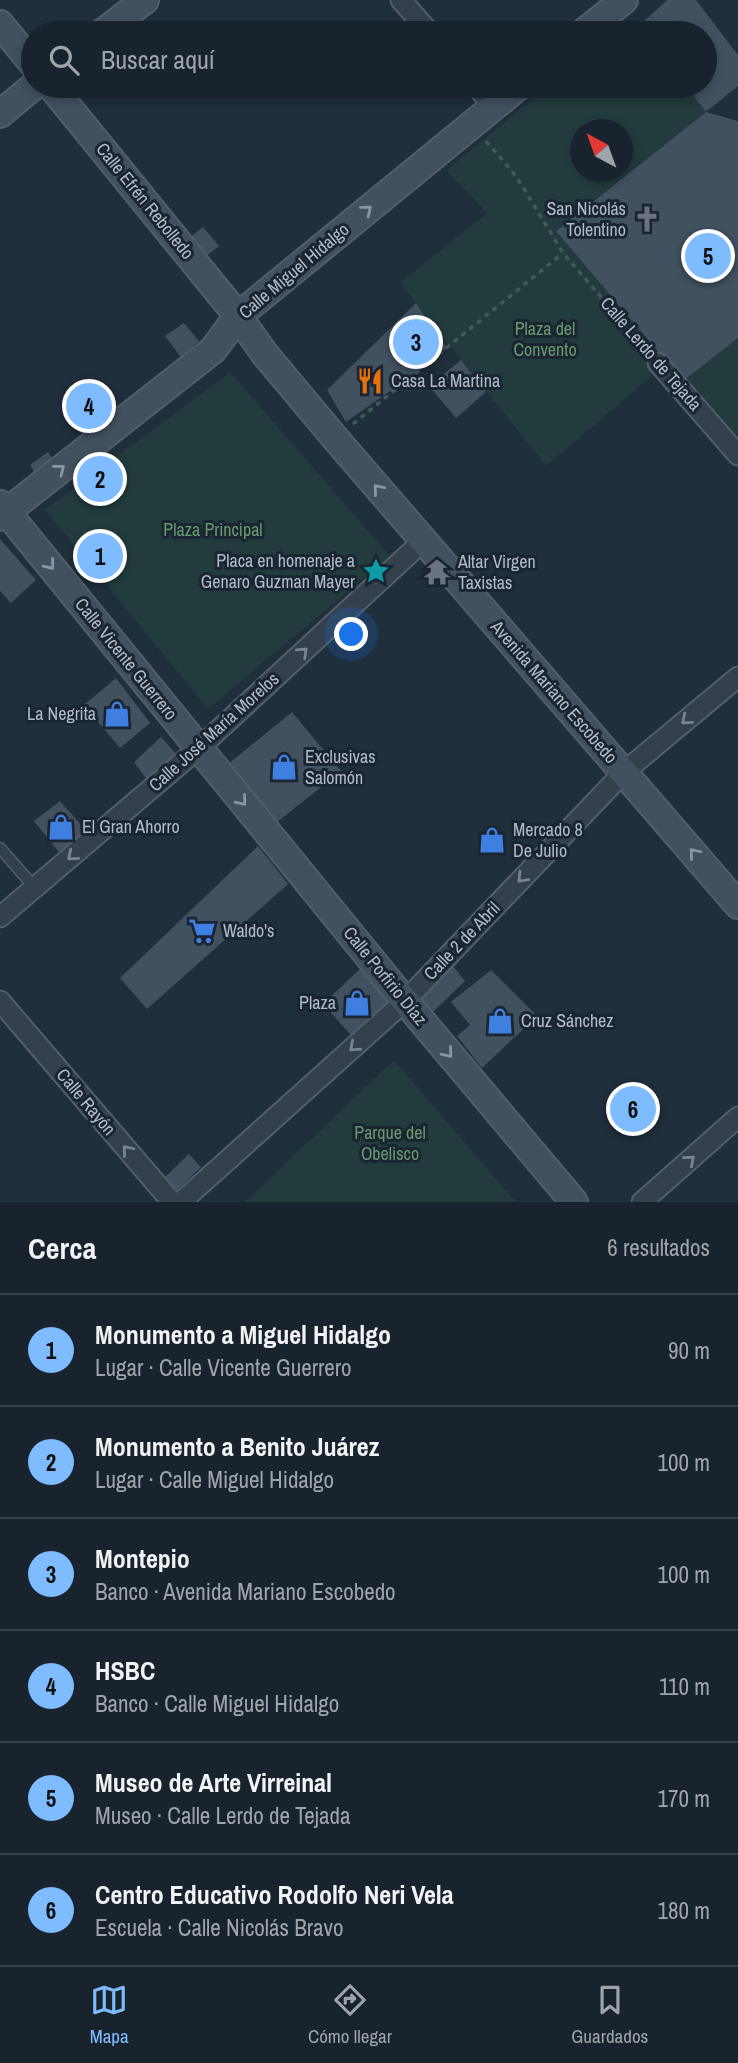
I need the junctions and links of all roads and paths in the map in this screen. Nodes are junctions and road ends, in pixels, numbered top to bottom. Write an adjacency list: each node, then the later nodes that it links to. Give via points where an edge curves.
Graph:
1 (145, 0): 4 (street)
2 (401, 0): 5 (street)
3 (624, 0): 6 (street)
4 (118, 21)
5 (419, 21)
6 (598, 21)
7 (0, 24): 8 (street)
8 (21, 49)
9 (21, 97): 14 (street)
10 (61, 98): 17 (street, Calle Efrén Rebolledo)
11 (487, 98): 13 (street)
12 (504, 98): 13 (street, Calle Miguel Hidalgo)
13 (494, 106): 15 (street, Calle Miguel Hidalgo)
14 (0, 114)
15 (471, 124): 16 (path, Calle Lerdo de Tejada, via 516,176); 17 (street, Calle Miguel Hidalgo, one-way to 15)
16 (563, 253): 18 (path, Calle Lerdo de Tejada); 19 (path)
17 (238, 316): 19 (street, Avenida Mariano Escobedo); 21 (street, Calle Miguel Hidalgo, one-way to 17, via 213,350)
18 (658, 363): 20 (street, Calle Lerdo de Tejada)
19 (335, 438): 22 (street, Avenida Mariano Escobedo, one-way to 19)
20 (738, 455)
21 (2, 511): 24 (street, Calle Vicente Guerrero, one-way to 24)
22 (422, 541): 24 (street, Calle José María Morelos, one-way to 22); 25 (street, Avenida Mariano Escobedo)
23 (738, 677): 25 (street, Calle 2 de Abril, one-way to 25)
24 (199, 748): 27 (street, Calle José María Morelos, one-way to 27); 31 (street, Calle Porfirio Díaz, one-way to 31)
25 (624, 772): 28 (street, Avenida Mariano Escobedo, one-way to 25); 31 (street, Calle 2 de Abril, one-way to 31)
26 (1, 850): 27 (lane)
27 (35, 888): 29 (street, Calle José María Morelos)
28 (738, 905)
29 (0, 917)
30 (0, 1001): 33 (street, Calle Rayón, one-way to 30)
31 (405, 1001): 34 (street, Calle 2 de Abril, one-way to 34); 35 (street, Calle Porfirio Díaz, one-way to 35)
32 (738, 1117): 36 (street, one-way to 32)
33 (172, 1202)
34 (181, 1202)
35 (574, 1202)
36 (642, 1202)

